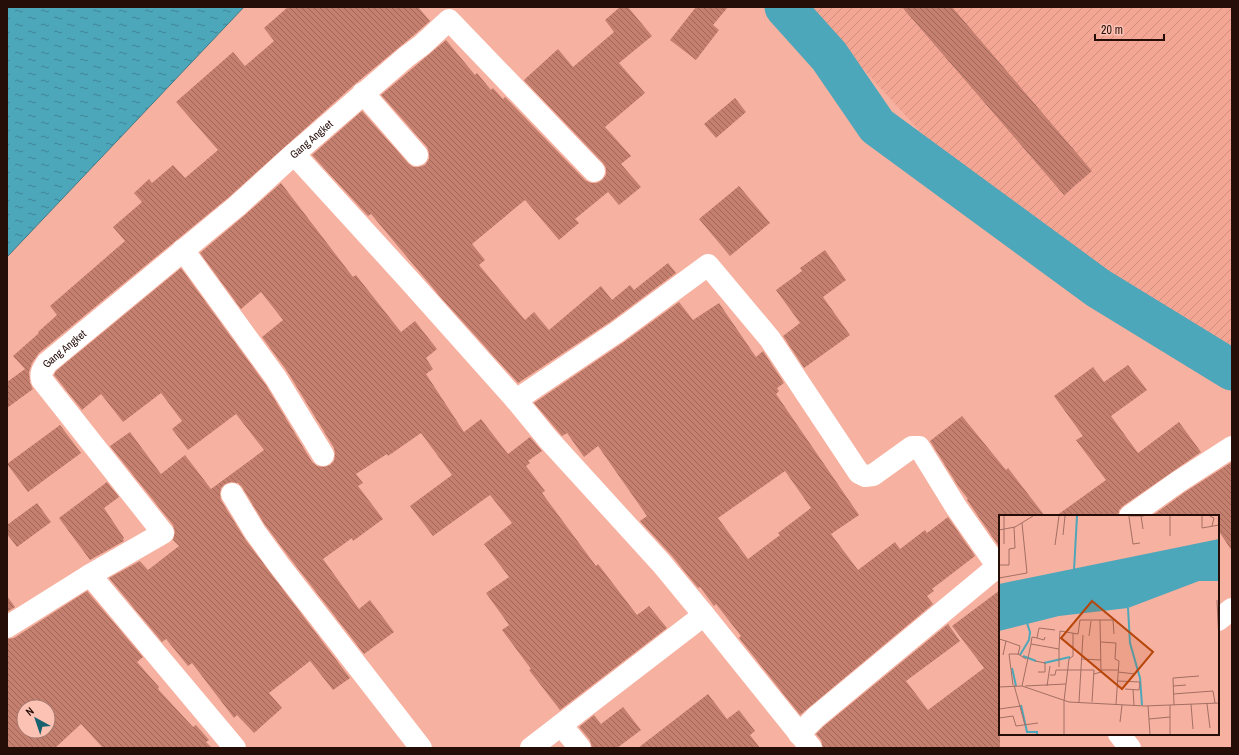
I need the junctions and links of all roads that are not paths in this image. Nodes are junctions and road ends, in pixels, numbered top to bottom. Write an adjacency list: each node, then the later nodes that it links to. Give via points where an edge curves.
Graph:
1 (363, 93): 2 (street, Gang Angket); 3 (street); 4 (street, Gang Angket, via 449,20)
2 (294, 154): 5 (street, Gang Angket, via 237,206); 6 (street)
3 (418, 155)
4 (594, 171)
5 (183, 250): 8 (street, via 276,378); 12 (street, Gang Angket, via 47,363 42,370 42,380 163,533)
6 (516, 400): 11 (street, via 617,332 708,265 770,339 859,473 865,476 872,475 912,447 919,447); 14 (street)
7 (1232, 447): 10 (street)
8 (323, 455)
9 (232, 494): 21 (street, via 279,566)
10 (1131, 515)
11 (999, 569): 19 (street, via 816,717)
12 (90, 575): 16 (street, Gang Angket); 20 (street)
13 (1232, 609): 15 (street)
14 (704, 615): 17 (street); 19 (street)
15 (1219, 619)
16 (7, 627)
17 (561, 725): 22 (street); 23 (street)
18 (1120, 735): 24 (street)
19 (805, 741)
20 (235, 748)
21 (421, 748)
22 (530, 748)
23 (580, 748)
24 (1130, 748)

